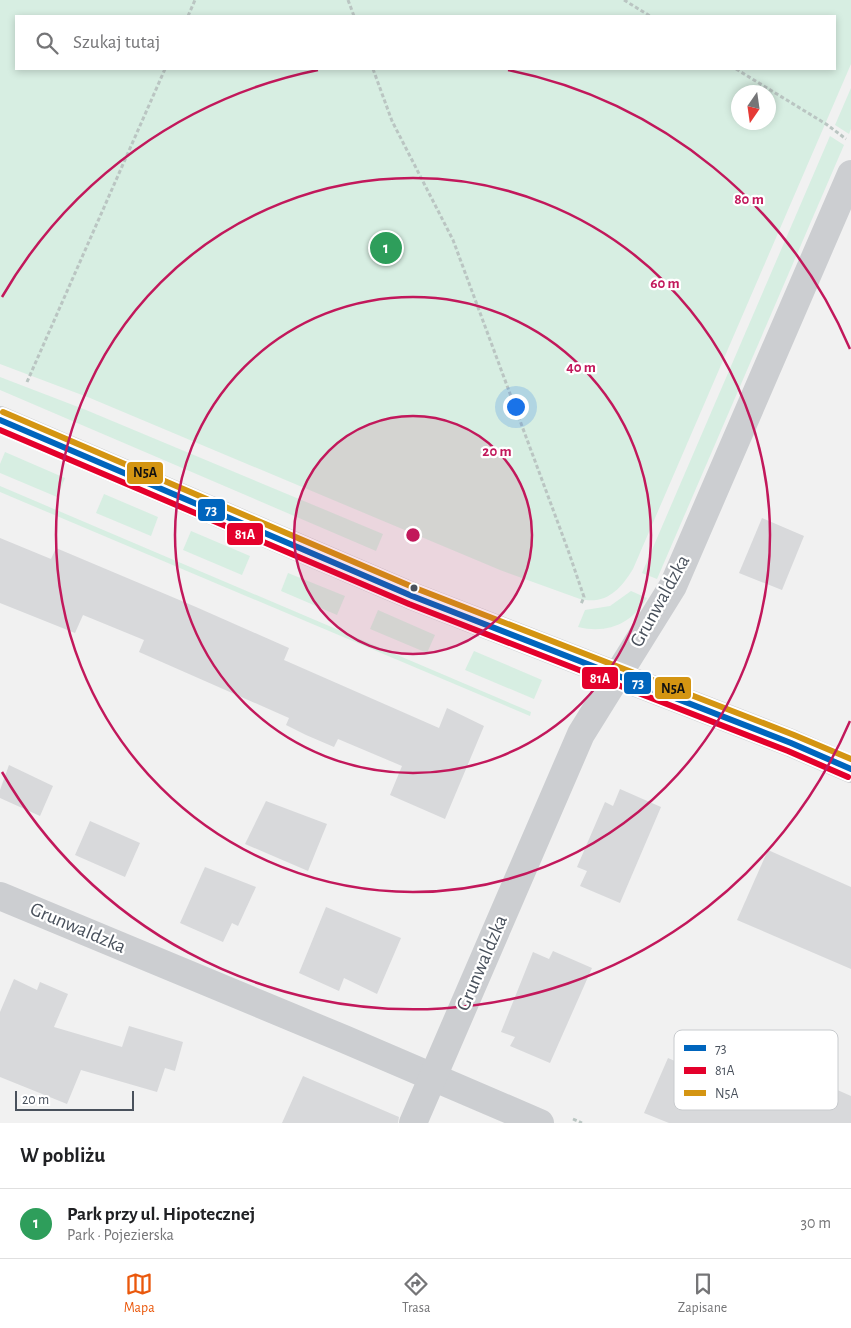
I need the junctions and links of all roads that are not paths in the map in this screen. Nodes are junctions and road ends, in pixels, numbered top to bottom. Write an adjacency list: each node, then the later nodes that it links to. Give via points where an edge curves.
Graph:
1 (851, 174): 3 (street, Grunwaldzka, via 673,586)
2 (0, 420): 3 (street, via 412,596)
3 (617, 676): 4 (street); 6 (street, Grunwaldzka, via 581,734)
4 (851, 770)
5 (0, 896): 6 (street, Grunwaldzka)
6 (433, 1076): 7 (street, Grunwaldzka); 8 (street, Grunwaldzka)
7 (553, 1119)
8 (413, 1123)

